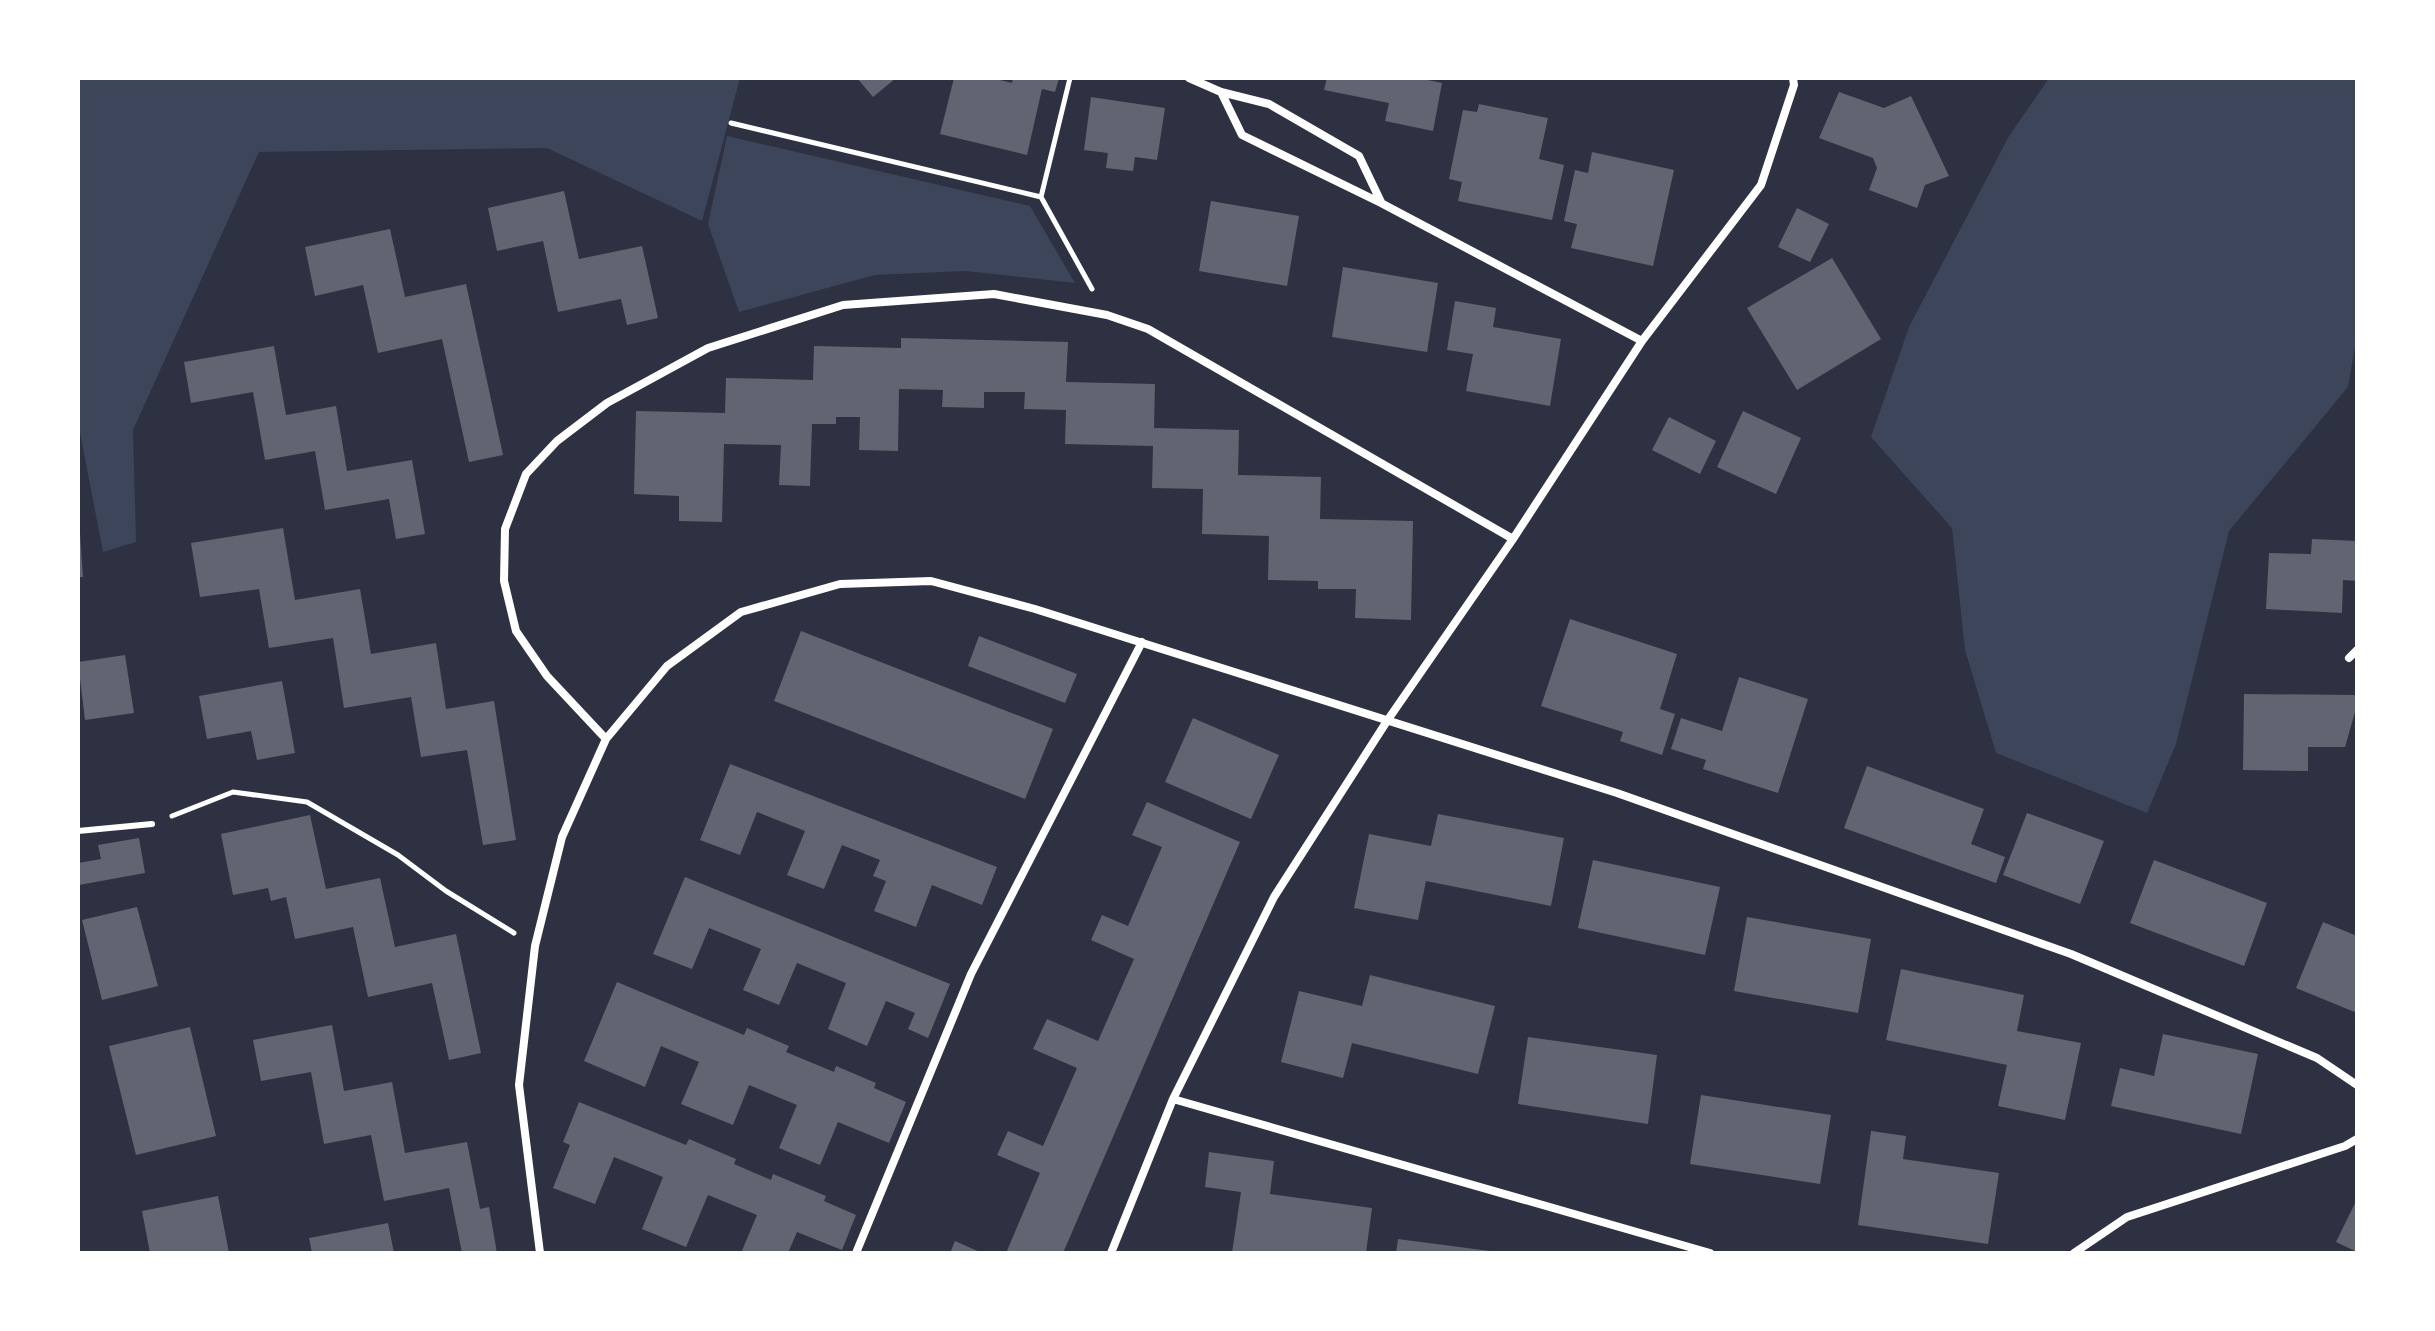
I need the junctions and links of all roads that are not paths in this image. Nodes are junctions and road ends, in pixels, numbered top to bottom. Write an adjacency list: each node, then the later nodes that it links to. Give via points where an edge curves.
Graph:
1 (1189, 78): 3 (street)
2 (1793, 78): 5 (street, via 1761,185)
3 (1221, 92): 4 (street, via 1242,135); 4 (street, via 1269,104 1359,156)
4 (1381, 203): 5 (street)
5 (1642, 341): 6 (street)
6 (1513, 539): 10 (street); 11 (street, via 1148,329 1107,315 994,294 843,305 708,348 607,403 557,441 526,474 505,529 504,581 516,631 547,676)
7 (1142, 642): 10 (street); 11 (street, via 931,581 840,584 741,612 667,666); 18 (street, via 971,974)
8 (2357, 650): 9 (street)
9 (2349, 658)
10 (1387, 721): 14 (street, via 1617,793 2071,954 2317,1058); 15 (street, via 1274,897)
11 (606, 739): 17 (street, via 562,837 535,946 519,1085)
12 (152, 824): 13 (lane)
13 (78, 831)
14 (2357, 1085)
15 (1173, 1099): 19 (street); 20 (street)
16 (2357, 1139): 21 (street, via 2127,1217)
17 (540, 1253)
18 (856, 1253)
19 (1111, 1253)
20 (1710, 1253)
21 (2074, 1253)

